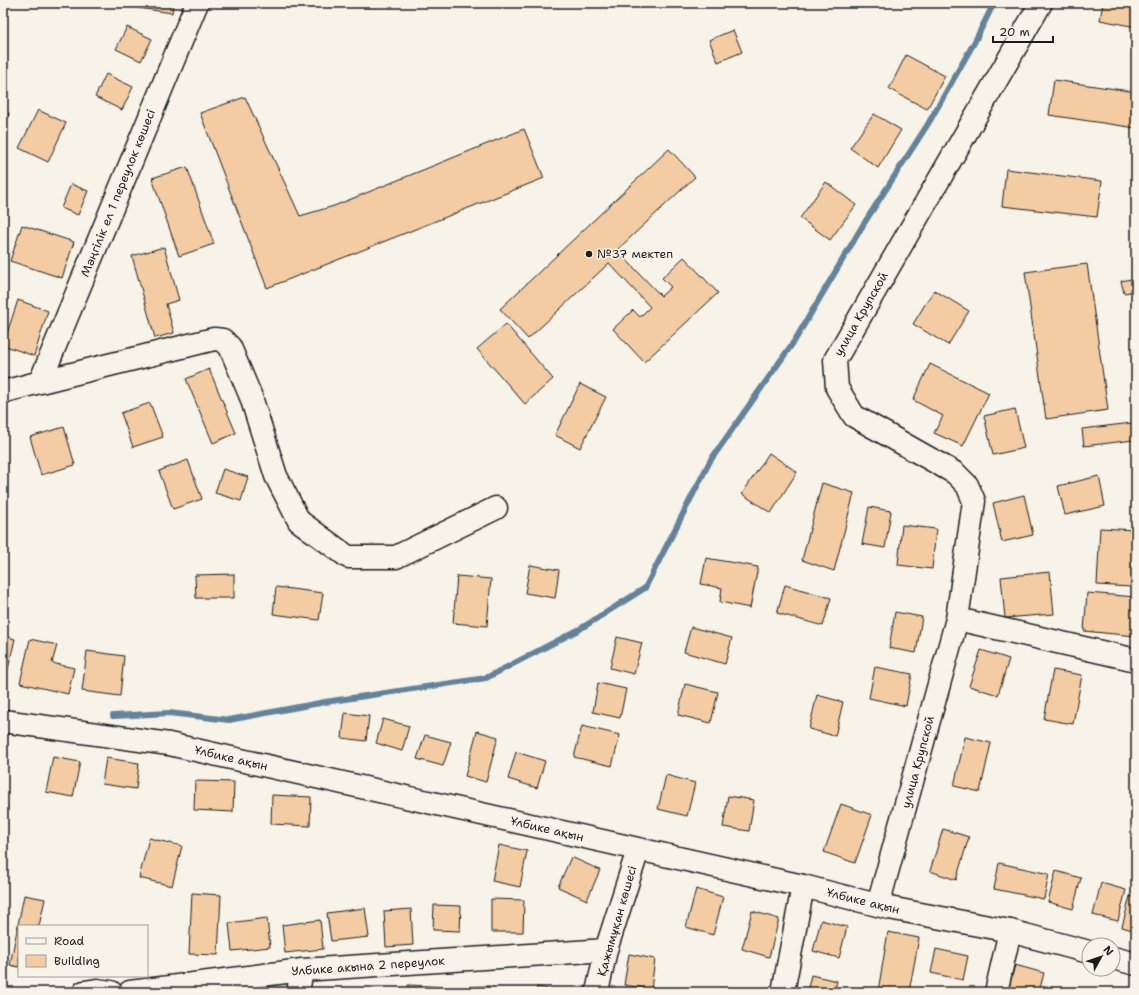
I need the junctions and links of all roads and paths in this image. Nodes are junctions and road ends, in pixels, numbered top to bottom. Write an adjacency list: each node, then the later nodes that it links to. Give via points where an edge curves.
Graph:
1 (197, 3): 3 (street, Мәңгілік ел 1 переулок көшесі)
2 (1041, 3): 6 (street, улица Крупской, via 835,360 837,388 854,416 955,472 967,485 974,501)
3 (40, 382): 4 (street); 5 (street, via 214,339 222,340 230,347 251,397 276,476 299,521 348,557 396,557)
4 (3, 392)
5 (496, 508)
6 (957, 619): 7 (street); 11 (street, улица Крупской)
7 (1136, 660)
8 (3, 721): 9 (street, Ұлбике ақын, via 169,744)
9 (638, 850): 10 (street, Ұлбике ақын); 13 (street, Қажымұқан көшесі)
10 (803, 886): 11 (street, Ұлбике ақын); 23 (street)
11 (878, 904): 12 (street, Ұлбике ақын)
12 (1010, 931): 14 (street, Ұлбике ақын); 24 (street)
13 (606, 950): 17 (street, Улбике акына 2 переулок); 22 (street, Қажымұқан көшесі)
14 (1081, 950)
15 (1121, 960): 16 (street)
16 (1136, 964)
17 (302, 970): 20 (street, Улбике акына 2 переулок); 21 (street)
18 (84, 992): 19 (street)
19 (111, 992)
20 (130, 992)
21 (298, 992)
22 (597, 992)
23 (783, 992)
24 (996, 992)

